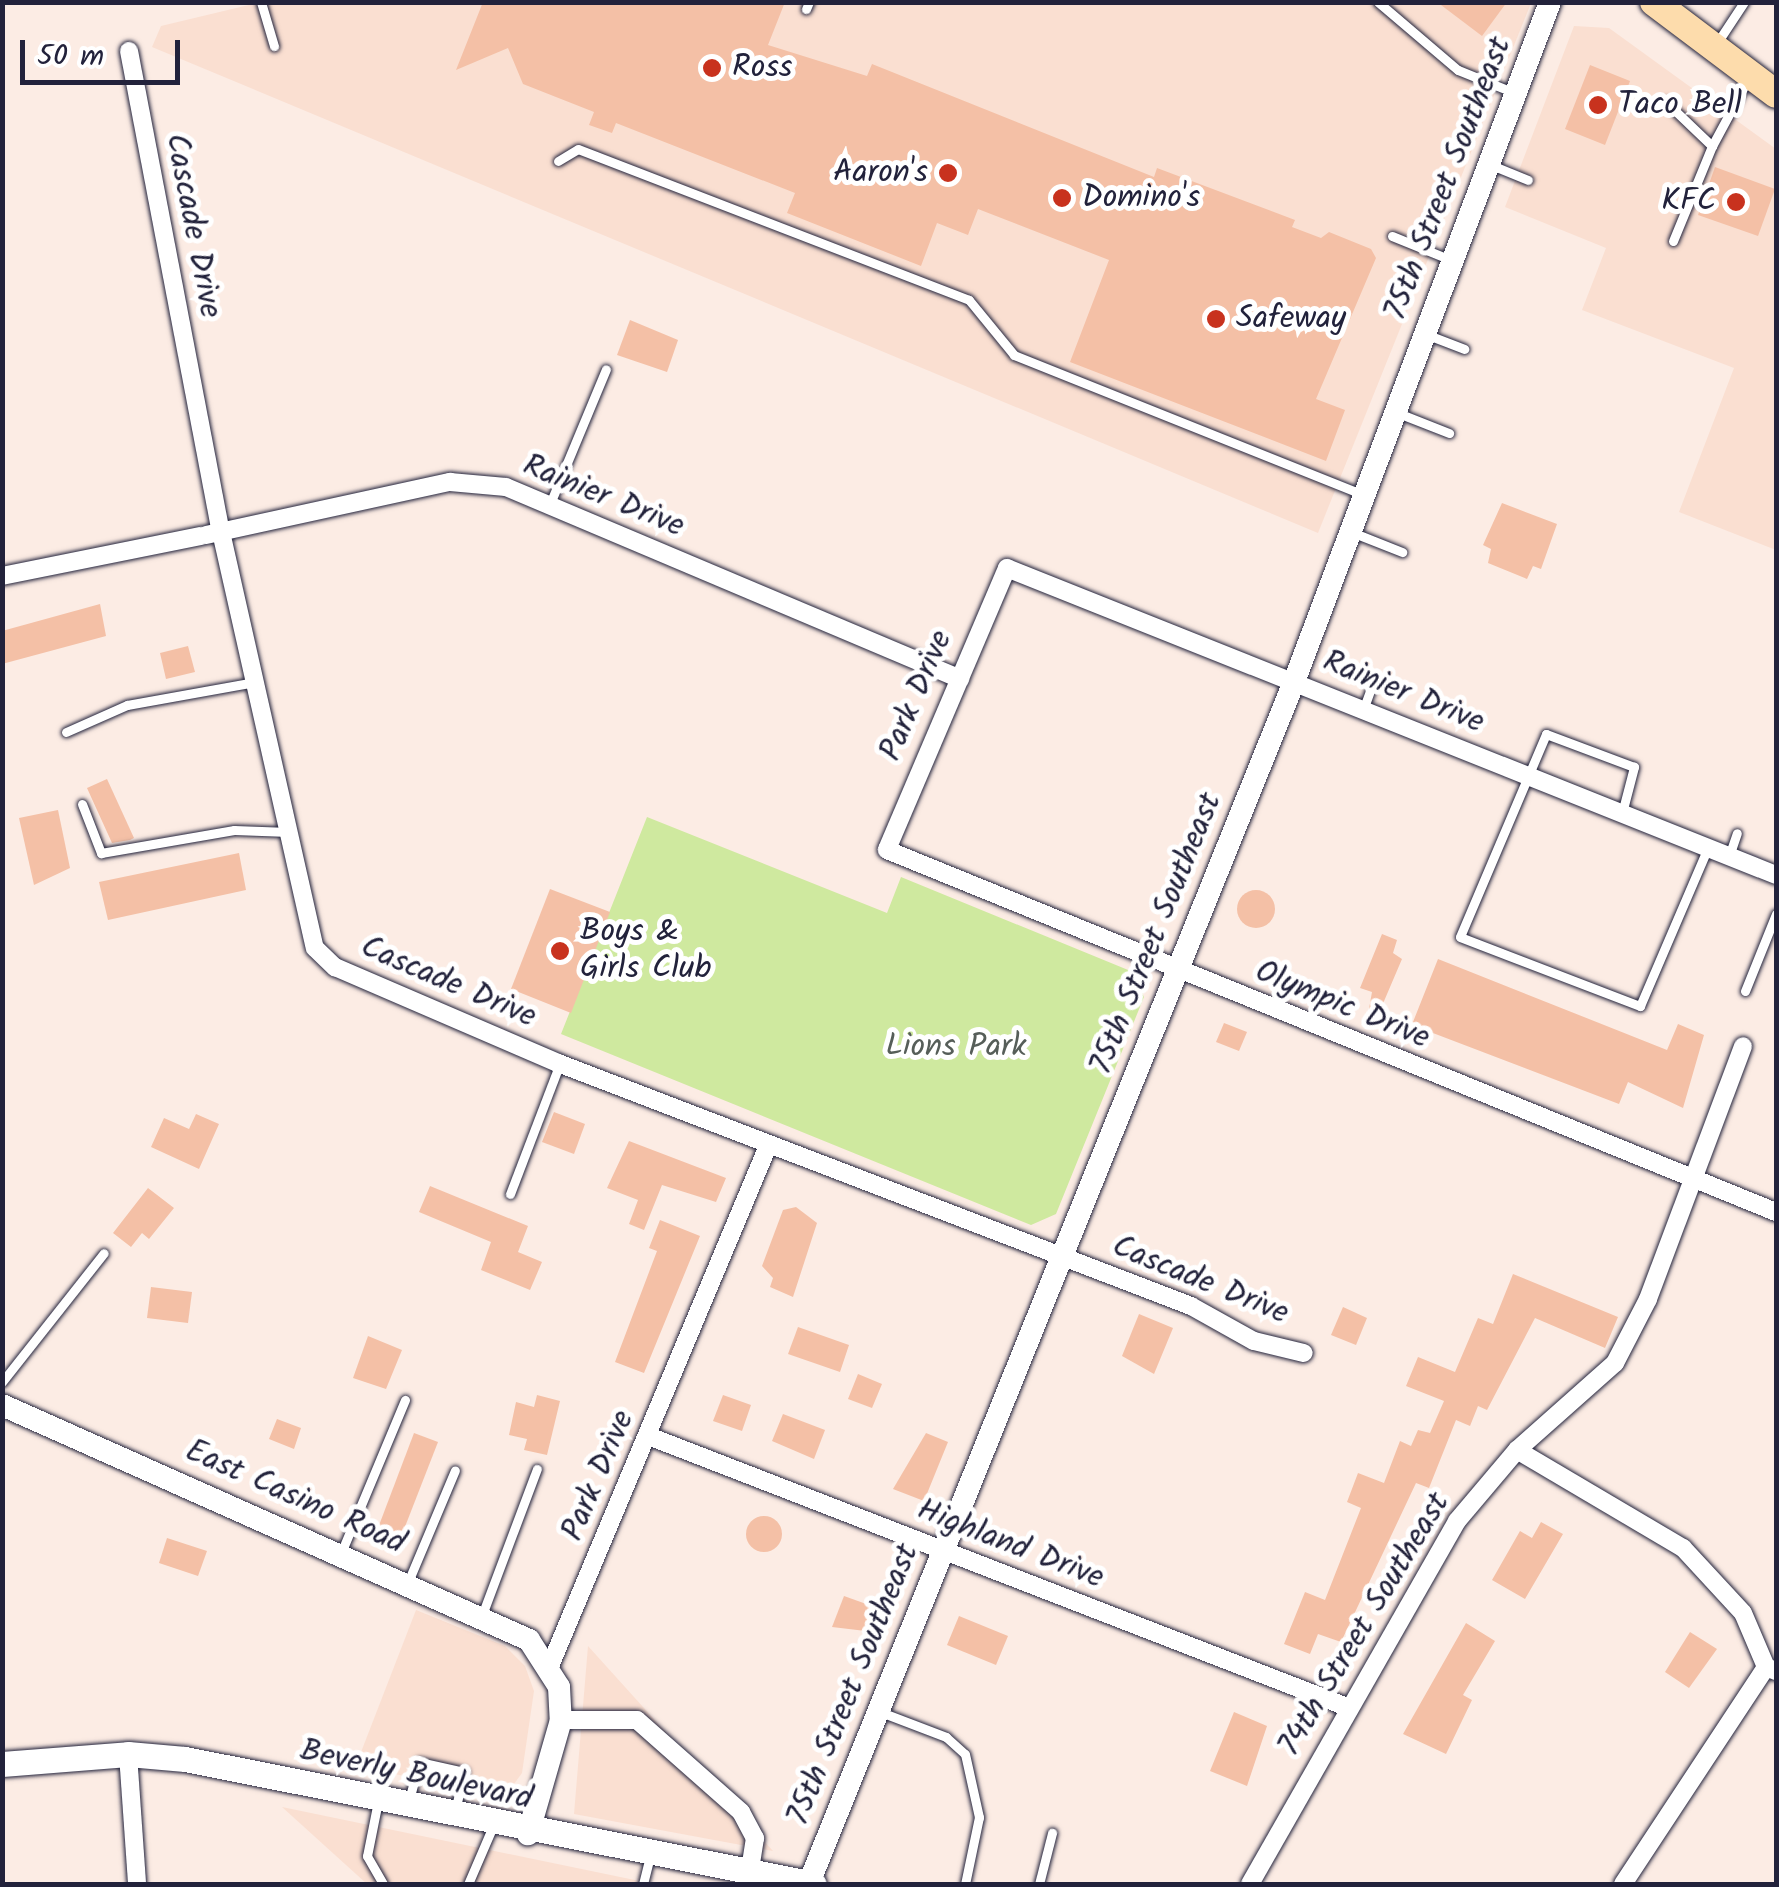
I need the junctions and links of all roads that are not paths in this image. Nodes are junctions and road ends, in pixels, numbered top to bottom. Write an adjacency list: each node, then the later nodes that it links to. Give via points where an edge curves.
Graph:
1 (261, 2): 6 (lane)
2 (1378, 2): 10 (lane, via 1458,70)
3 (1550, 2): 10 (street, 75th Street Southeast)
4 (1654, 2): 7 (main road)
5 (1744, 2): 7 (lane)
6 (274, 46)
7 (1714, 47): 9 (main road)
8 (128, 50): 28 (street, Cascade Drive)
9 (1750, 75): 11 (main road); 13 (lane)
10 (1515, 93): 15 (street, 75th Street Southeast)
11 (1776, 94)
12 (1666, 102): 13 (lane)
13 (1712, 146): 18 (lane)
14 (558, 161): 25 (lane, via 578,149 969,300 1014,355)
15 (1489, 164): 16 (lane); 19 (street, 75th Street Southeast)
16 (1528, 180)
17 (1392, 236): 19 (lane)
18 (1673, 240)
19 (1454, 260): 20 (street, 75th Street Southeast)
20 (1426, 334): 21 (lane); 23 (street, 75th Street Southeast)
21 (1464, 349)
22 (606, 369): 26 (lane)
23 (1396, 412): 24 (lane); 25 (street, 75th Street Southeast)
24 (1448, 433)
25 (1363, 495): 27 (street, 75th Street Southeast)
26 (549, 506): 28 (street, Rainier Drive, via 506,487 450,482); 32 (street, Rainier Drive)
27 (1350, 531): 29 (lane); 35 (street, 75th Street Southeast)
28 (209, 535): 31 (street, Rainier Drive); 34 (street, Cascade Drive)
29 (1402, 552)
30 (1006, 568): 32 (street, Park Drive); 35 (street, Rainier Drive)
31 (2, 576)
32 (960, 679): 44 (street, Park Drive)
33 (1374, 680): 36 (lane)
34 (254, 682): 37 (lane, via 127,705); 41 (street, Cascade Drive)
35 (1294, 682): 36 (street, Rainier Drive); 48 (street, 75th Street Southeast)
36 (1363, 710): 38 (street, Rainier Drive)
37 (66, 732)
38 (1525, 775): 40 (street, Rainier Drive); 40 (lane, via 1546,734 1602,754 1637,771); 43 (lane, via 1460,937 1640,1006)
39 (82, 804): 41 (lane, via 101,853 234,830)
40 (1622, 813): 43 (street, Rainier Drive)
41 (289, 832): 51 (street, Cascade Drive, via 315,948 335,967)
42 (1738, 833): 45 (lane)
43 (1708, 848): 45 (street, Rainier Drive)
44 (888, 850): 48 (street, Olympic Drive)
45 (1729, 856): 46 (street, Rainier Drive)
46 (1776, 875)
47 (1776, 914): 49 (lane)
48 (1176, 972): 53 (street, Olympic Drive); 57 (street, 75th Street Southeast)
49 (1745, 990)
50 (1743, 1046): 53 (street, 74th Street Southeast)
51 (560, 1063): 52 (street, Cascade Drive); 54 (lane)
52 (768, 1146): 57 (street, Cascade Drive); 62 (street, Park Drive)
53 (1693, 1178): 55 (street, Olympic Drive); 63 (street, 74th Street Southeast, via 1615,1362)
54 (510, 1194)
55 (1776, 1212)
56 (104, 1253): 59 (lane)
57 (1060, 1257): 58 (street, Cascade Drive, via 1191,1306 1254,1341); 66 (street, 75th Street Southeast)
58 (1304, 1353)
59 (2, 1382)
60 (405, 1400): 67 (lane)
61 (2, 1405): 67 (street, East Casino Road)
62 (651, 1437): 66 (street, Highland Drive); 70 (street, Park Drive)
63 (1517, 1450): 71 (street, via 1684,1548 1743,1613); 72 (street, 74th Street Southeast, via 1457,1521)
64 (537, 1468): 69 (lane)
65 (455, 1470): 68 (lane)
66 (942, 1551): 72 (street, Highland Drive); 73 (street, 75th Street Southeast)
67 (341, 1553): 68 (street, East Casino Road)
68 (408, 1582): 69 (street, East Casino Road)
69 (482, 1615): 70 (street, East Casino Road, via 530,1640)
70 (550, 1666): 74 (street)
71 (1772, 1669): 95 (street)
72 (1346, 1708): 94 (street, 74th Street Southeast)
73 (878, 1711): 87 (street, 75th Street Southeast); 92 (lane, via 946,1738 965,1754 979,1816)
74 (561, 1720): 84 (street); 86 (street, via 638,1720 741,1812 755,1838)
75 (128, 1754): 77 (main road, Beverly Boulevard); 79 (main road, Beverly Boulevard); 88 (street)
76 (418, 1762): 81 (lane, via 464,1772)
77 (2, 1764)
78 (415, 1777): 80 (lane)
79 (378, 1801): 80 (main road, Beverly Boulevard); 89 (lane, via 367,1856)
80 (407, 1807): 81 (main road, Beverly Boulevard)
81 (453, 1818): 82 (main road, Beverly Boulevard)
82 (492, 1826): 84 (main road, Beverly Boulevard); 90 (lane)
83 (1052, 1833): 93 (lane)
84 (528, 1834): 85 (main road, Beverly Boulevard)
85 (650, 1856): 86 (main road, Beverly Boulevard); 91 (lane)
86 (748, 1874): 87 (main road, Beverly Boulevard)
87 (798, 1883)
88 (138, 1884)
89 (383, 1884)
90 (468, 1884)
91 (643, 1884)
92 (965, 1884)
93 (1039, 1884)
94 (1250, 1884)
95 (1622, 1884)

